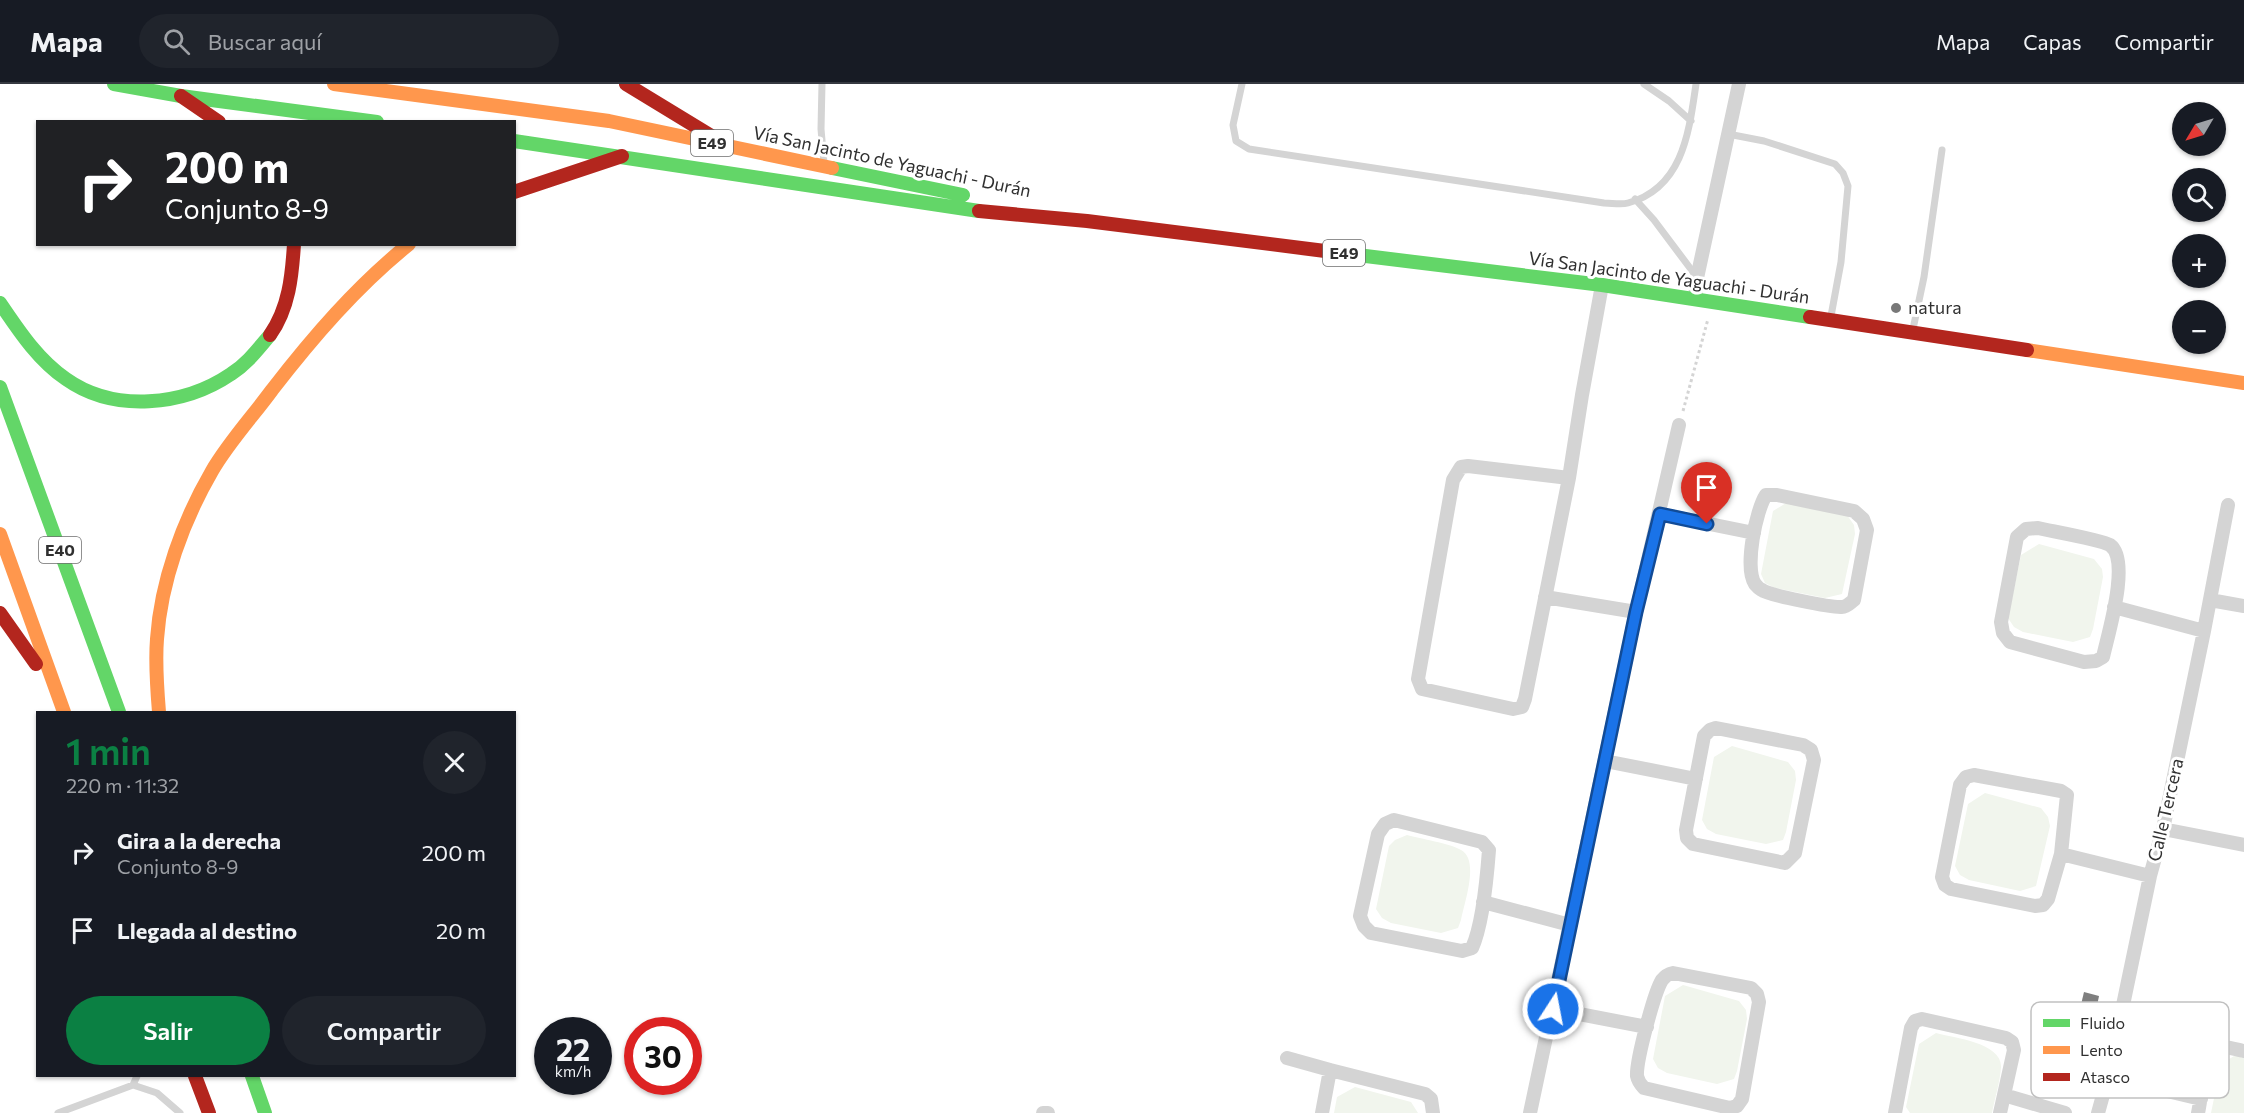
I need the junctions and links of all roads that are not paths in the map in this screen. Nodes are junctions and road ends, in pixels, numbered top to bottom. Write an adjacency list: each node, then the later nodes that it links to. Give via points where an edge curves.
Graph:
1 (114, 84): 9 (main road)
2 (334, 84): 15 (main road, Vía San Jacinto de Yaguachi - Durán / E49, via 609,121)
3 (626, 84): 15 (main road)
4 (822, 84): 18 (lane)
5 (1242, 84): 20 (lane, via 1233,125 1236,141 1249,149 1604,203)
6 (1644, 84): 12 (lane)
7 (1696, 84): 12 (lane)
8 (1739, 84): 13 (street)
9 (181, 96): 10 (main road); 11 (main road)
10 (216, 120)
11 (362, 120)
12 (1691, 121): 20 (lane, via 1678,165 1653,191)
13 (1728, 134): 24 (street); 28 (lane, via 1835,164 1844,173 1848,186 1842,251)
14 (516, 141): 17 (main road, Vía San Jacinto de Yaguachi - Durán / E49)
15 (721, 145): 18 (main road, Vía San Jacinto de Yaguachi - Durán / E49)
16 (1942, 150): 29 (lane)
17 (622, 156): 19 (main road); 21 (main road, Vía San Jacinto de Yaguachi - Durán / E49, via 972,210)
18 (824, 165): 21 (main road, Vía San Jacinto de Yaguachi - Durán / E49)
19 (516, 191)
20 (1635, 199): 24 (lane)
21 (1087, 221): 25 (main road, Vía San Jacinto de Yaguachi - Durán / E49)
22 (294, 246): 27 (main road, via 288,302 265,343 226,379 188,396 127,402 82,389 46,365)
23 (407, 246): 48 (main road, via 341,306 213,470 198,497 170,568 160,615 156,662)
24 (1697, 278): 26 (street)
25 (1602, 285): 26 (main road, Vía San Jacinto de Yaguachi - Durán / E49); 33 (street)
26 (1695, 298): 28 (main road, Vía San Jacinto de Yaguachi - Durán / E49)
27 (0, 303)
28 (1830, 319): 29 (main road, Vía San Jacinto de Yaguachi - Durán / E49)
29 (1913, 332): 30 (main road, Vía San Jacinto de Yaguachi - Durán / E49)
30 (2244, 383)
31 (0, 387): 47 (main road, E40)
32 (1679, 424): 35 (street)
33 (1569, 478): 38 (street); 38 (street, via 1468,466 1457,472 1418,679 1420,687 1513,709 1522,707)
34 (2228, 505): 39 (street, Calle Tercera)
35 (1660, 514): 36 (street); 42 (street)
36 (1754, 533): 36 (street, via 1750,570 1763,591 1832,607 1845,607 1854,600 1867,530 1854,511 1766,495)
37 (0, 534): 45 (main road, E40)
38 (1545, 597): 42 (street)
39 (2210, 600): 40 (street); 44 (street, Calle Tercera)
40 (2244, 606)
41 (2114, 607): 41 (street, via 2120,566 2118,555 2109,545 2038,528 2026,529 2017,537 2001,622 2010,642 2084,662 2096,661 2103,657); 44 (street)
42 (1636, 612): 49 (street)
43 (0, 613): 46 (main road, via 45,677)
44 (2204, 631): 51 (street, Calle Tercera)
45 (62, 711)
46 (62, 711)
47 (119, 711)
48 (159, 711)
49 (1605, 761): 50 (street); 56 (street)
50 (1696, 779): 50 (street, via 1686,830 1693,844 1785,863 1795,854 1814,760 1811,750 1803,745 1710,730 1704,736)
51 (2163, 829): 52 (street); 54 (street, Calle Tercera)
52 (2244, 845)
53 (2061, 854): 53 (street, via 2067,795 1974,775 1966,777 1960,785 1942,877 1945,885 2043,905); 54 (street)
54 (2150, 876): 57 (street, Calle Tercera)
55 (1483, 902): 55 (street, via 1489,850 1482,842 1394,820 1385,824 1378,834 1360,916 1371,933 1462,951 1472,948 1476,940); 56 (street)
56 (1570, 925): 58 (street)
57 (2124, 1002)
58 (1553, 1009): 59 (street); 80 (street)
59 (1647, 1027): 59 (street, via 1637,1074 1644,1088 1730,1108 1737,1106 1742,1099 1759,1002 1751,988 1673,973 1666,975 1660,982)
60 (2229, 1048): 61 (street)
61 (2244, 1051)
62 (1287, 1058): 63 (street)
63 (1330, 1070): 78 (street); 79 (street, via 1425,1094 1431,1099)
64 (137, 1077): 67 (lane)
65 (195, 1077): 74 (main road)
66 (252, 1077): 75 (main road)
67 (133, 1085): 72 (lane); 73 (lane, via 157,1093)
68 (2004, 1095): 81 (street, via 2014,1050 2012,1042 1922,1019 1911,1028); 82 (street); 83 (street)
69 (2102, 1098): 84 (street, Calle Tercera)
70 (2174, 1098): 71 (street)
71 (2199, 1106)
72 (58, 1113)
73 (180, 1113)
74 (209, 1113)
75 (266, 1113)
76 (1043, 1113): 77 (street)
77 (1048, 1113)
78 (1322, 1113)
79 (1433, 1113)
80 (1530, 1113)
81 (1895, 1113)
82 (2000, 1113)
83 (2065, 1113)
84 (2098, 1113)

